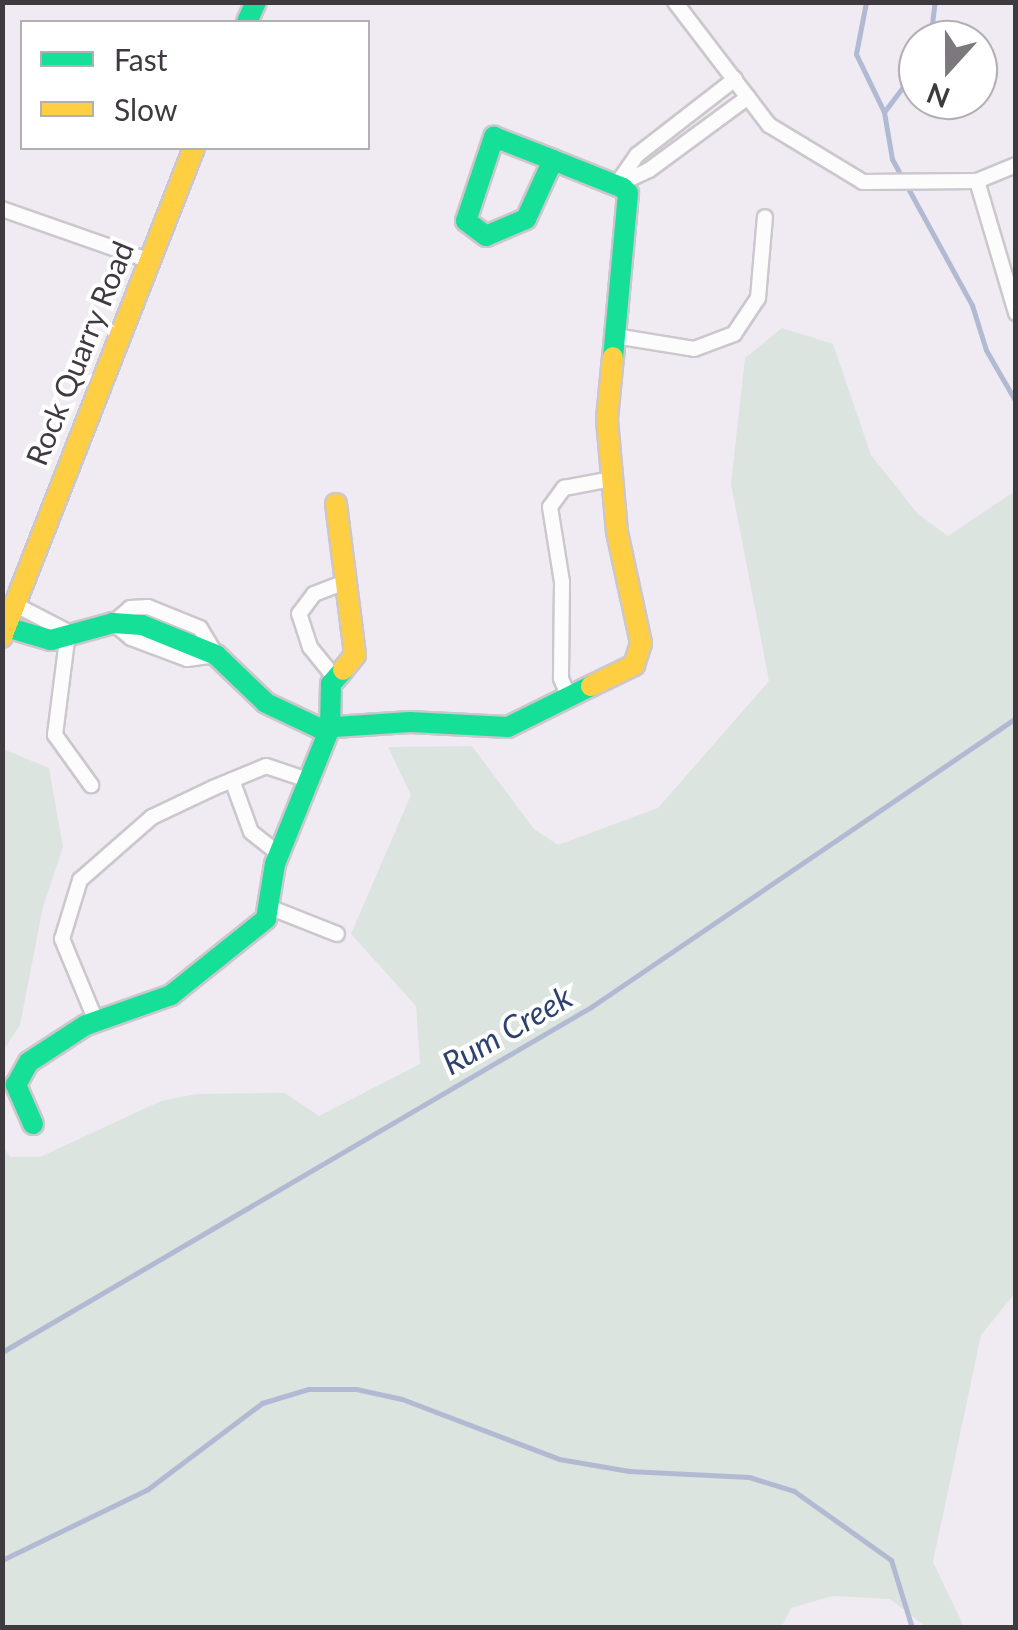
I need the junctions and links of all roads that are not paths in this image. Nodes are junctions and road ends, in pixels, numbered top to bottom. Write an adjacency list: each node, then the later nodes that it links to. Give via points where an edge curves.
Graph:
1 (675, 2): 2 (street)
2 (735, 79): 3 (street); 8 (street, via 636,154)
3 (748, 97): 7 (street, via 796,146 863,182); 8 (street, via 648,170)
4 (193, 150): 11 (street, Rock Quarry Road)
5 (553, 160): 5 (street, via 526,219 486,236 472,231 466,209 494,137); 8 (street)
6 (1016, 165): 7 (street)
7 (976, 181): 12 (street)
8 (616, 185): 13 (street, via 630,204)
9 (2, 209): 11 (street)
10 (766, 217): 13 (street, via 758,298 734,334 694,350)
11 (148, 260): 17 (street, Rock Quarry Road)
12 (1016, 313)
13 (615, 336): 14 (street, via 608,388)
14 (610, 480): 21 (street, via 641,655 629,669); 21 (street, via 564,488 550,507)
15 (336, 504): 16 (street)
16 (346, 582): 20 (street, via 355,656); 20 (street, via 314,594 298,620)
17 (14, 604): 18 (street, Rock Quarry Road); 19 (street)
18 (4, 632): 19 (street, via 51,640)
19 (68, 632): 22 (street, via 142,625 216,655 266,703); 25 (street, via 55,735)
20 (335, 678): 22 (street)
21 (569, 698): 22 (street, via 508,727 410,722)
22 (330, 728): 24 (street)
23 (232, 780): 24 (street, via 272,766); 26 (street, via 250,832); 29 (street, via 152,817 75,887 62,939)
24 (311, 780): 26 (street)
25 (91, 785)
26 (280, 854): 27 (street)
27 (270, 907): 28 (street); 29 (street, via 258,928 172,996)
28 (337, 934)
29 (96, 1021): 30 (street, via 44,1049 18,1074 16,1090)
30 (33, 1124)

